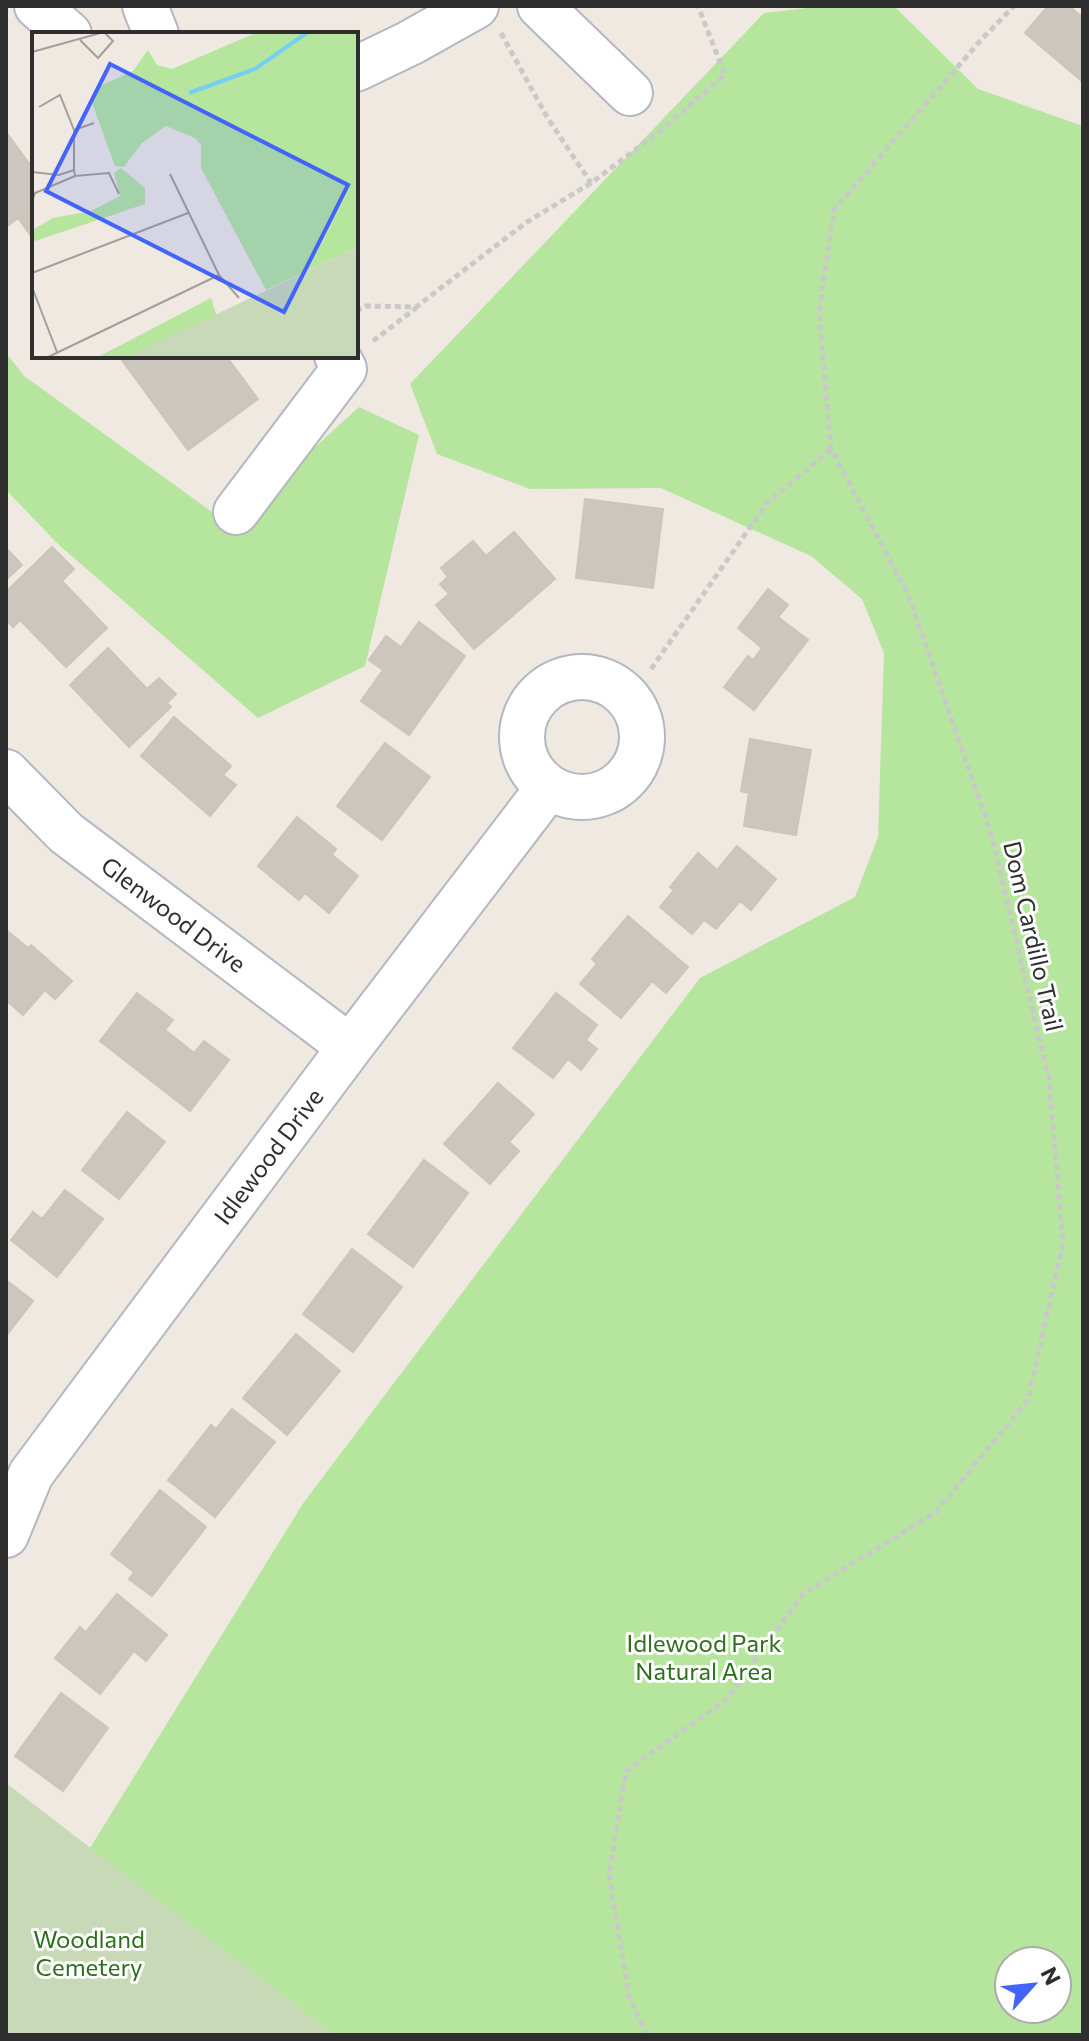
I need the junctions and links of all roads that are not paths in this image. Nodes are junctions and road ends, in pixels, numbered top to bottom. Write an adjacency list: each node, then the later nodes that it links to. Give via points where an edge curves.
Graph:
1 (37, 6): 5 (street)
2 (145, 6): 6 (street)
3 (540, 6): 8 (street)
4 (485, 13): 7 (street)
5 (67, 32)
6 (155, 32)
7 (358, 68)
8 (630, 93)
9 (350, 358): 10 (street)
10 (236, 512)
11 (6, 772): 13 (street, Glenwood Drive, via 66,833)
12 (548, 788): 13 (street, Idlewood Drive)
13 (350, 1047): 14 (street, Idlewood Drive)
14 (18, 1465): 15 (street, Idlewood Drive)
15 (6, 1535)

